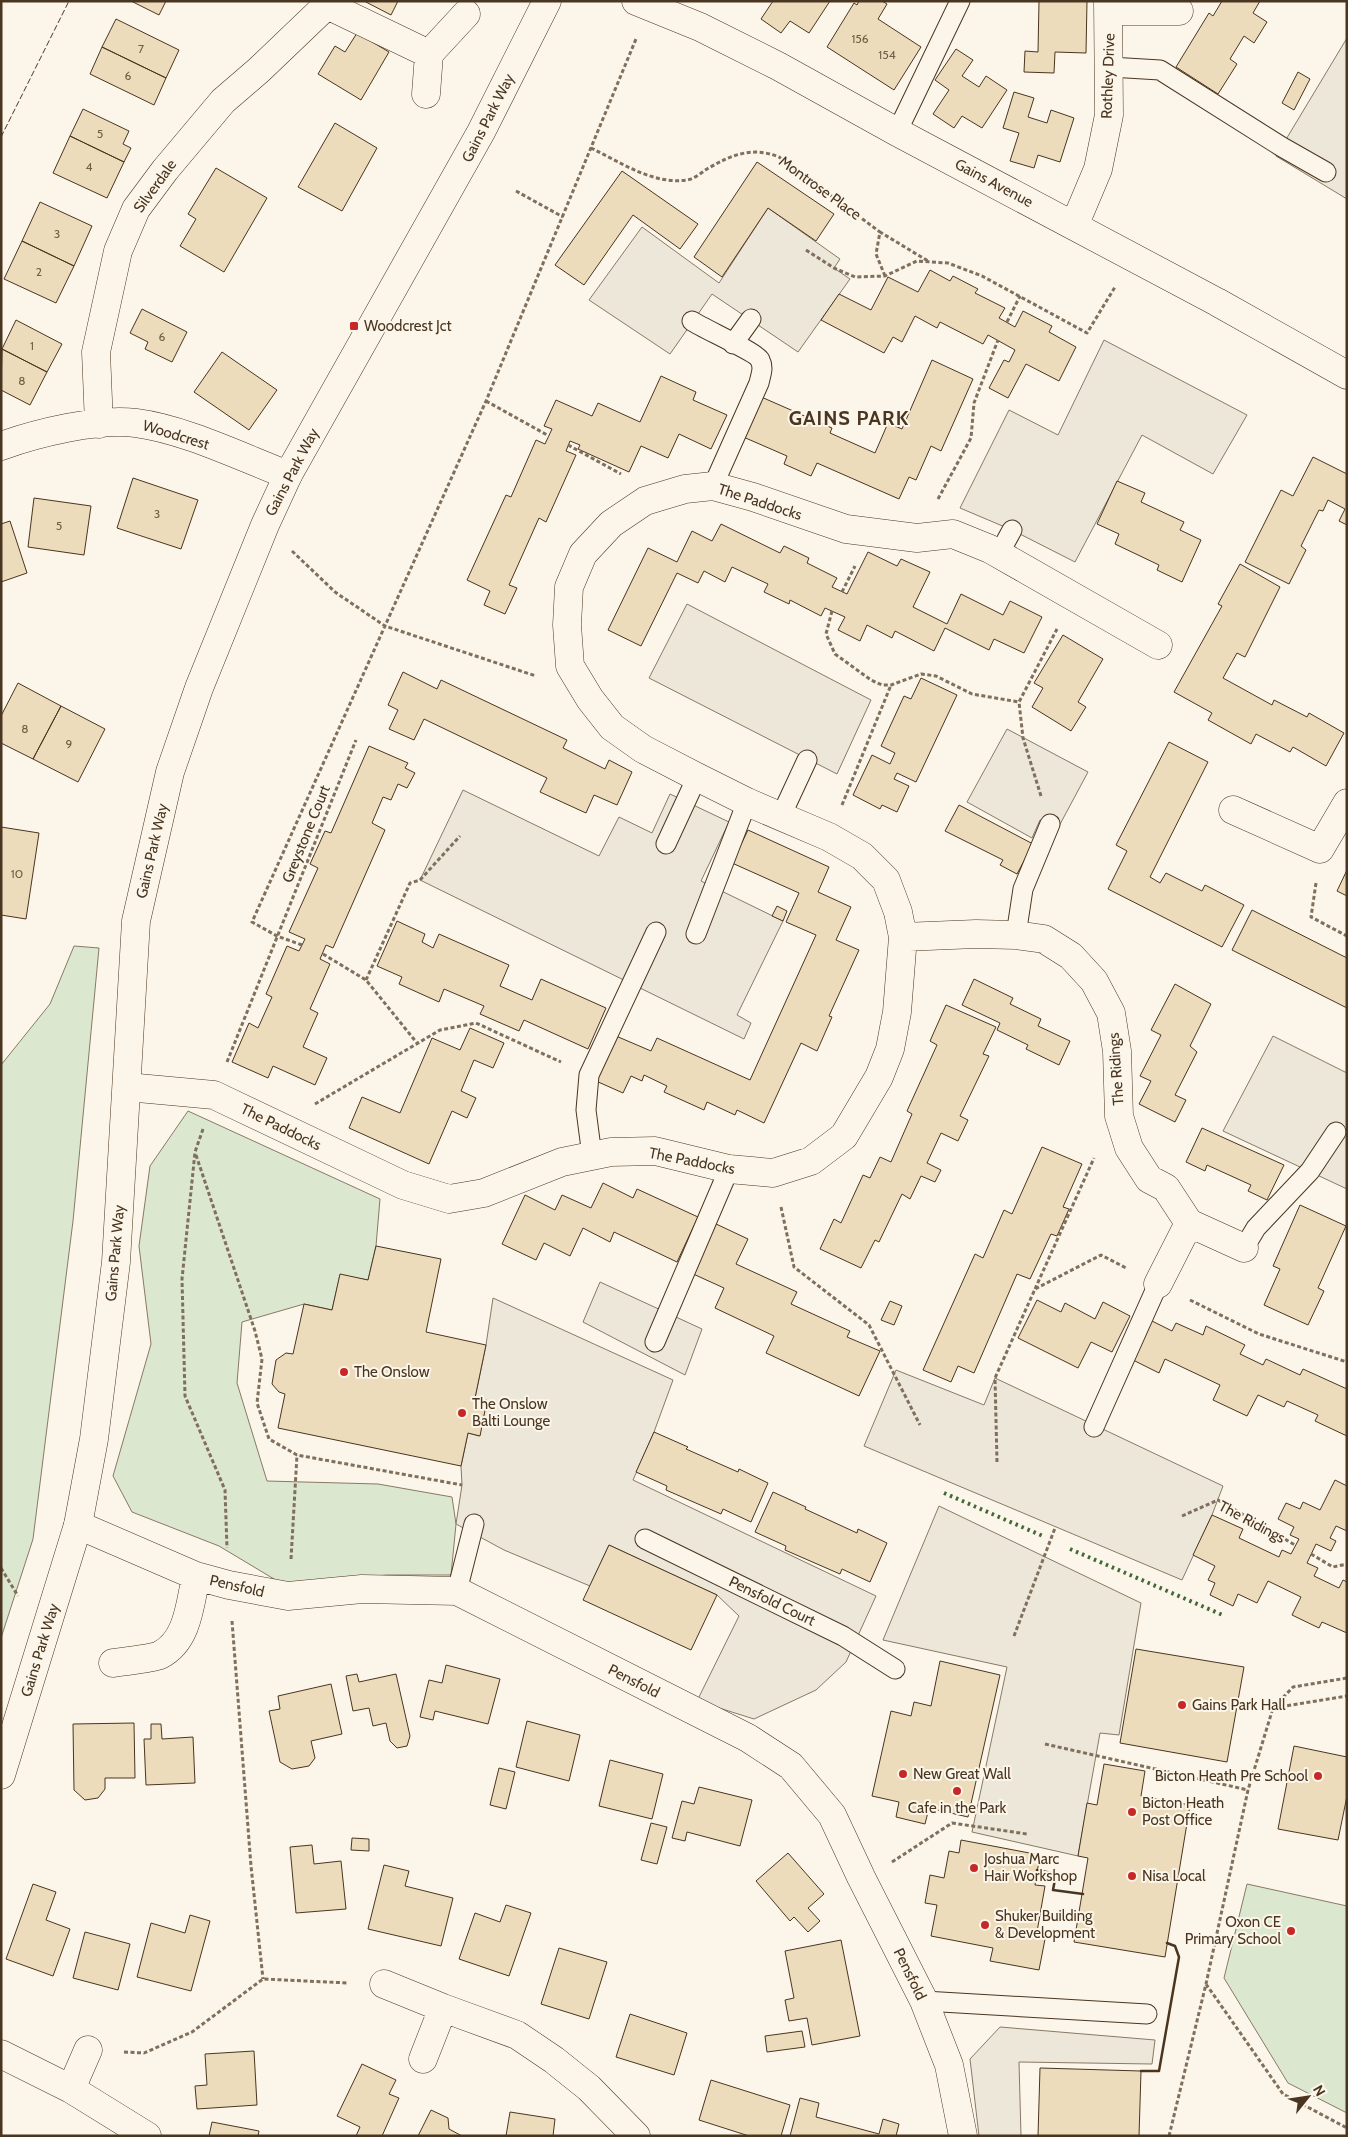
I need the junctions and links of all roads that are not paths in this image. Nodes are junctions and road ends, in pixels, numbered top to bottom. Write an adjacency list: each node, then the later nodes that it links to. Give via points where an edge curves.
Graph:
1 (547, 1): 20 (street, Gains Park Way, via 481,132)
2 (636, 1): 11 (street, Gains Avenue, via 778,66)
3 (960, 1): 11 (lane)
4 (327, 3): 8 (street, Silverdale); 18 (street, Silverdale, via 223,101 136,209 118,251 96,352)
5 (1109, 6): 6 (street, Rothley Drive); 9 (street, Rothley Drive)
6 (1179, 11)
7 (466, 14): 8 (street)
8 (429, 54): 10 (street)
9 (1110, 67): 12 (lane, via 1160,70); 13 (street, Rothley Drive, via 1109,115 1098,169)
10 (426, 94)
11 (897, 132): 13 (street, Gains Avenue)
12 (1326, 172)
13 (1074, 226): 17 (street, Gains Avenue)
14 (750, 318): 16 (lane)
15 (692, 321): 16 (lane)
16 (733, 344): 21 (lane, via 759,358 763,368)
17 (1347, 375)
18 (99, 424): 19 (street, Woodcrest, via 29,436); 20 (street, Woodcrest, via 136,423 184,435)
19 (1, 446)
20 (288, 475): 37 (street, Gains Park Way, via 200,688 170,772 136,921)
21 (713, 486): 23 (street, The Paddocks, via 846,529 918,538 953,534); 26 (street, The Paddocks, via 685,489 645,500 611,524 583,554 569,587 570,666 590,699 612,727 643,749)
22 (1012, 530): 23 (lane)
23 (998, 554): 24 (street, The Paddocks)
24 (1158, 645)
25 (807, 760): 30 (lane)
26 (697, 777): 27 (street, The Paddocks); 32 (lane)
27 (747, 802): 30 (street, The Paddocks); 34 (lane)
28 (1347, 804): 29 (street, via 1320,849)
29 (1233, 810)
30 (781, 816): 36 (street, The Paddocks, via 862,856 886,880)
31 (1050, 824): 35 (lane, via 1023,890)
32 (666, 844)
33 (656, 932): 39 (lane, via 589,1075 586,1110)
34 (696, 934)
35 (1016, 935): 36 (street, The Ridings); 41 (street, The Ridings, via 1044,939 1071,956 1094,980 1111,1013 1117,1051 1119,1116 1129,1148 1149,1179 1166,1188)
36 (903, 937): 40 (street, The Paddocks, via 897,1012 890,1049 879,1077 844,1136 810,1162 773,1173)
37 (127, 1087): 39 (street, The Paddocks, via 214,1095 403,1185 449,1199 484,1193 562,1162); 47 (street, Gains Park Way, via 116,1262 94,1439)
38 (1336, 1132): 42 (lane, via 1310,1172 1256,1228)
39 (592, 1156): 40 (street, The Paddocks, via 655,1151)
40 (729, 1169): 44 (lane)
41 (1190, 1223): 42 (street); 43 (street)
42 (1244, 1248)
43 (1158, 1284): 45 (lane)
44 (655, 1342)
45 (1094, 1427)
46 (474, 1524): 50 (lane)
47 (78, 1525): 49 (street, Pensfold); 53 (street, Gains Park Way)
48 (646, 1539): 52 (lane, Pensfold Court, via 843,1636)
49 (196, 1576): 50 (street, Pensfold, via 288,1596 362,1589); 51 (street, via 180,1638 159,1656)
50 (457, 1591): 55 (street, Pensfold, via 748,1738 792,1766 832,1814)
51 (113, 1663)
52 (895, 1669)
53 (1, 1775)
54 (384, 1984): 56 (street)
55 (924, 2000): 57 (lane); 64 (street, Pensfold, via 949,2065)
56 (443, 2008): 60 (street); 63 (street, via 517,2035 589,2088)
57 (1147, 2014)
58 (88, 2050): 61 (street)
59 (1, 2054): 61 (street)
60 (423, 2059)
61 (71, 2089): 62 (street)
62 (147, 2136)
63 (636, 2136)
64 (963, 2136)

